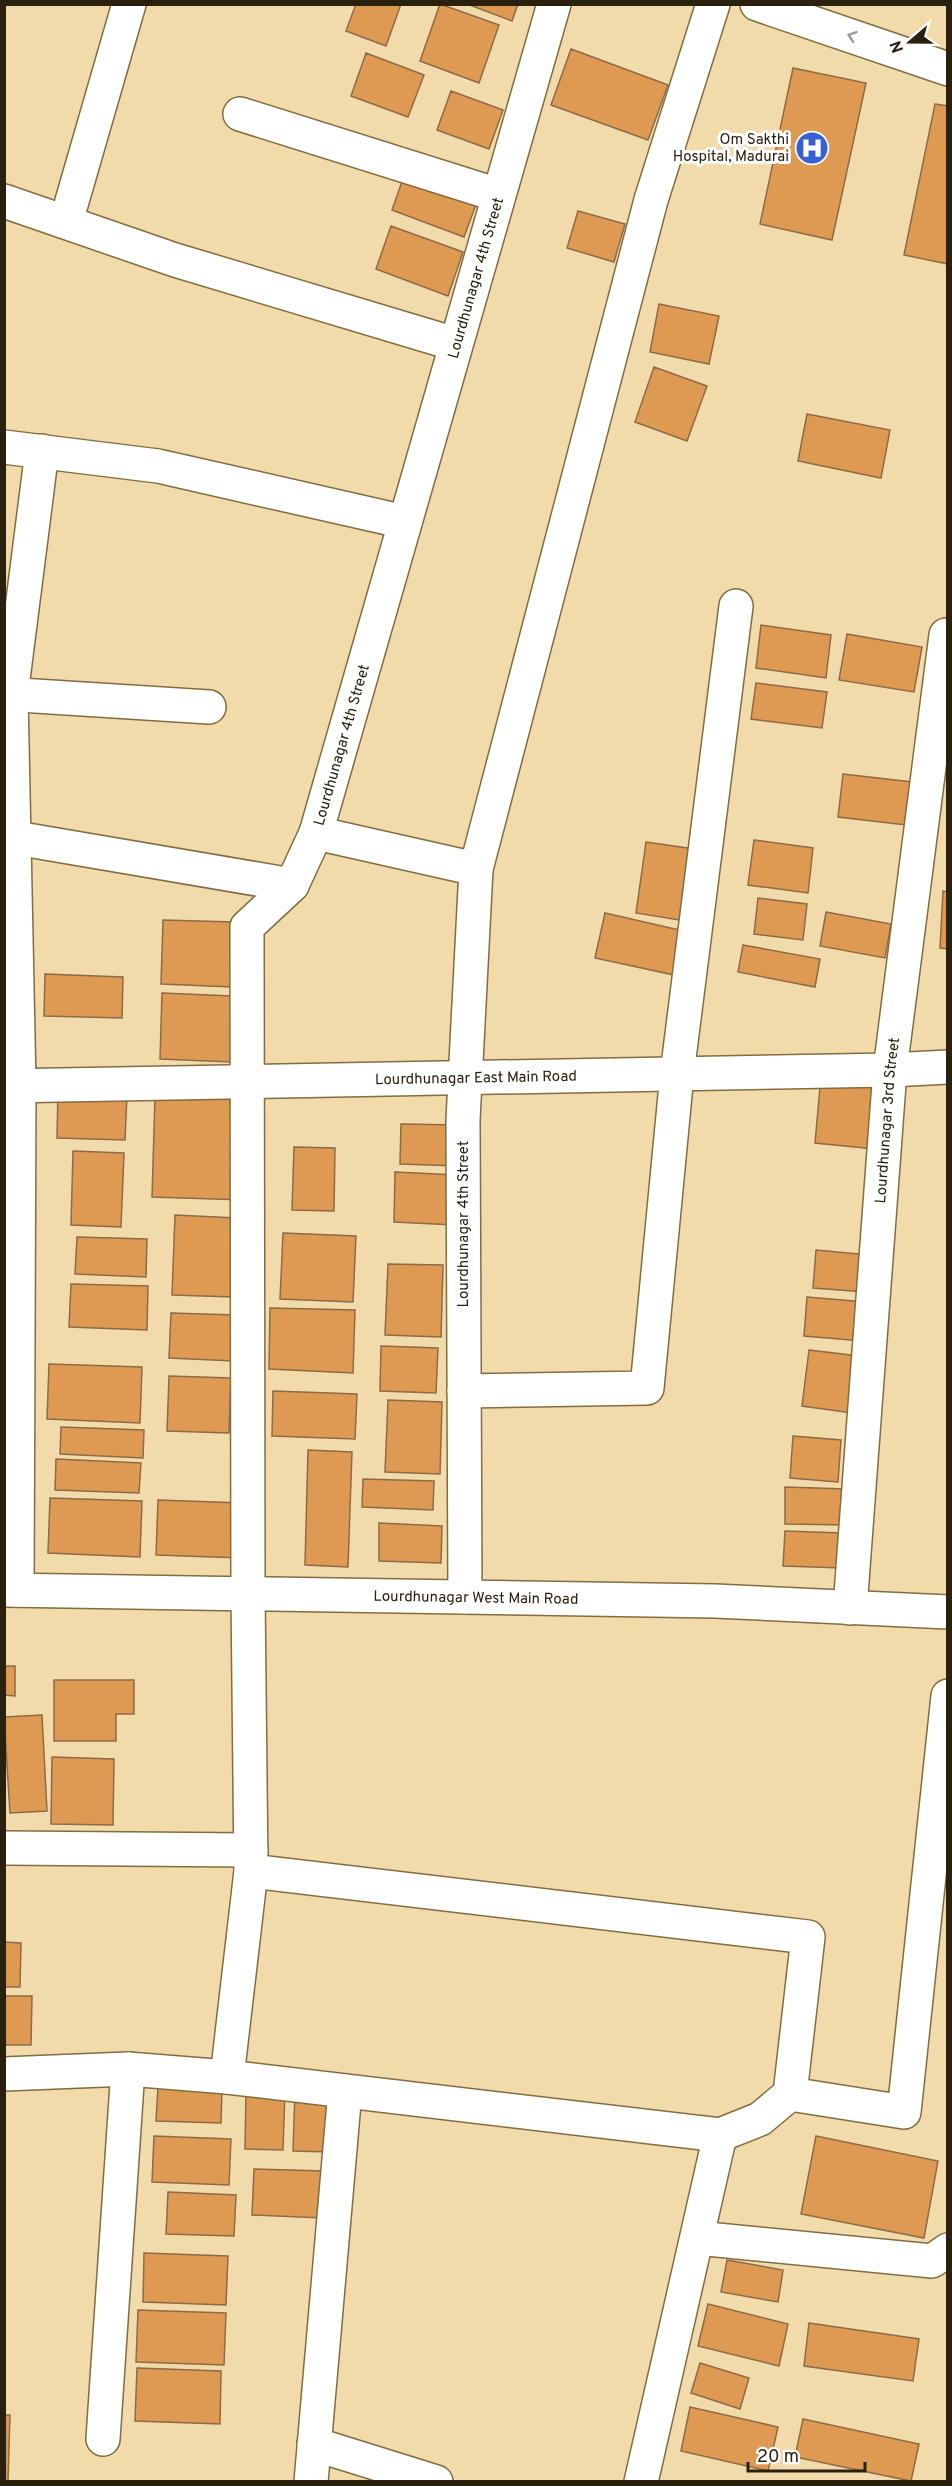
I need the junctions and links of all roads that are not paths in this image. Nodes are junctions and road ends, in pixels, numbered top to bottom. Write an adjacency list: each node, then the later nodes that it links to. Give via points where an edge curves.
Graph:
1 (129, 4): 10 (street)
2 (554, 4): 8 (street, Lourdhunagar 4th Street)
3 (712, 4): 21 (street, via 651,200)
4 (757, 4): 5 (street)
5 (820, 14): 6 (street, one-way to 5)
6 (948, 69)
7 (240, 114): 8 (street)
8 (498, 195): 11 (street, Lourdhunagar 4th Street)
9 (4, 201): 10 (street)
10 (66, 222): 11 (street, via 175,260)
11 (455, 344): 14 (street, Lourdhunagar 4th Street)
12 (4, 447): 13 (street)
13 (42, 451): 14 (street, via 158,466); 17 (street)
14 (405, 522): 19 (street, Lourdhunagar 4th Street)
15 (736, 606): 25 (street)
16 (946, 635): 24 (street, Lourdhunagar 3rd Street)
17 (8, 694): 18 (street); 20 (street)
18 (209, 707)
19 (316, 833): 21 (street, Lourdhunagar 4th Street); 22 (street)
20 (9, 836): 22 (street); 28 (street)
21 (476, 869): 26 (street, Lourdhunagar 4th Street)
22 (292, 885): 27 (street, via 248,927)
23 (948, 1067): 24 (street, Lourdhunagar East Main Road)
24 (890, 1071): 25 (street, Lourdhunagar East Main Road); 33 (street, Lourdhunagar 3rd Street)
25 (677, 1074): 26 (street, Lourdhunagar East Main Road); 29 (street, via 647,1388)
26 (465, 1078): 27 (street, Lourdhunagar East Main Road); 29 (street, Lourdhunagar 4th Street)
27 (248, 1082): 28 (street, Lourdhunagar East Main Road); 31 (street)
28 (12, 1085): 30 (street)
29 (464, 1391): 32 (street, Lourdhunagar 4th Street)
30 (11, 1590): 31 (street, Lourdhunagar West Main Road)
31 (248, 1594): 32 (street, Lourdhunagar West Main Road); 38 (street)
32 (465, 1598): 33 (street, Lourdhunagar West Main Road, via 715,1601)
33 (850, 1608): 34 (street, Lourdhunagar West Main Road)
34 (948, 1612)
35 (948, 1696): 36 (street)
36 (942, 1795): 43 (street, via 904,2112)
37 (4, 1848): 38 (street)
38 (251, 1861): 41 (street); 43 (street, via 808,1937)
39 (128, 2069): 40 (street); 41 (street); 47 (street)
40 (4, 2074)
41 (227, 2077): 42 (street)
42 (345, 2091): 44 (street); 48 (street)
43 (790, 2094): 44 (street, via 760,2119)
44 (720, 2135): 45 (street)
45 (697, 2238): 46 (street, via 932,2261); 51 (street)
46 (948, 2250)
47 (103, 2439)
48 (314, 2444): 49 (street); 50 (street)
49 (311, 2481)
50 (436, 2481)
51 (641, 2481)

